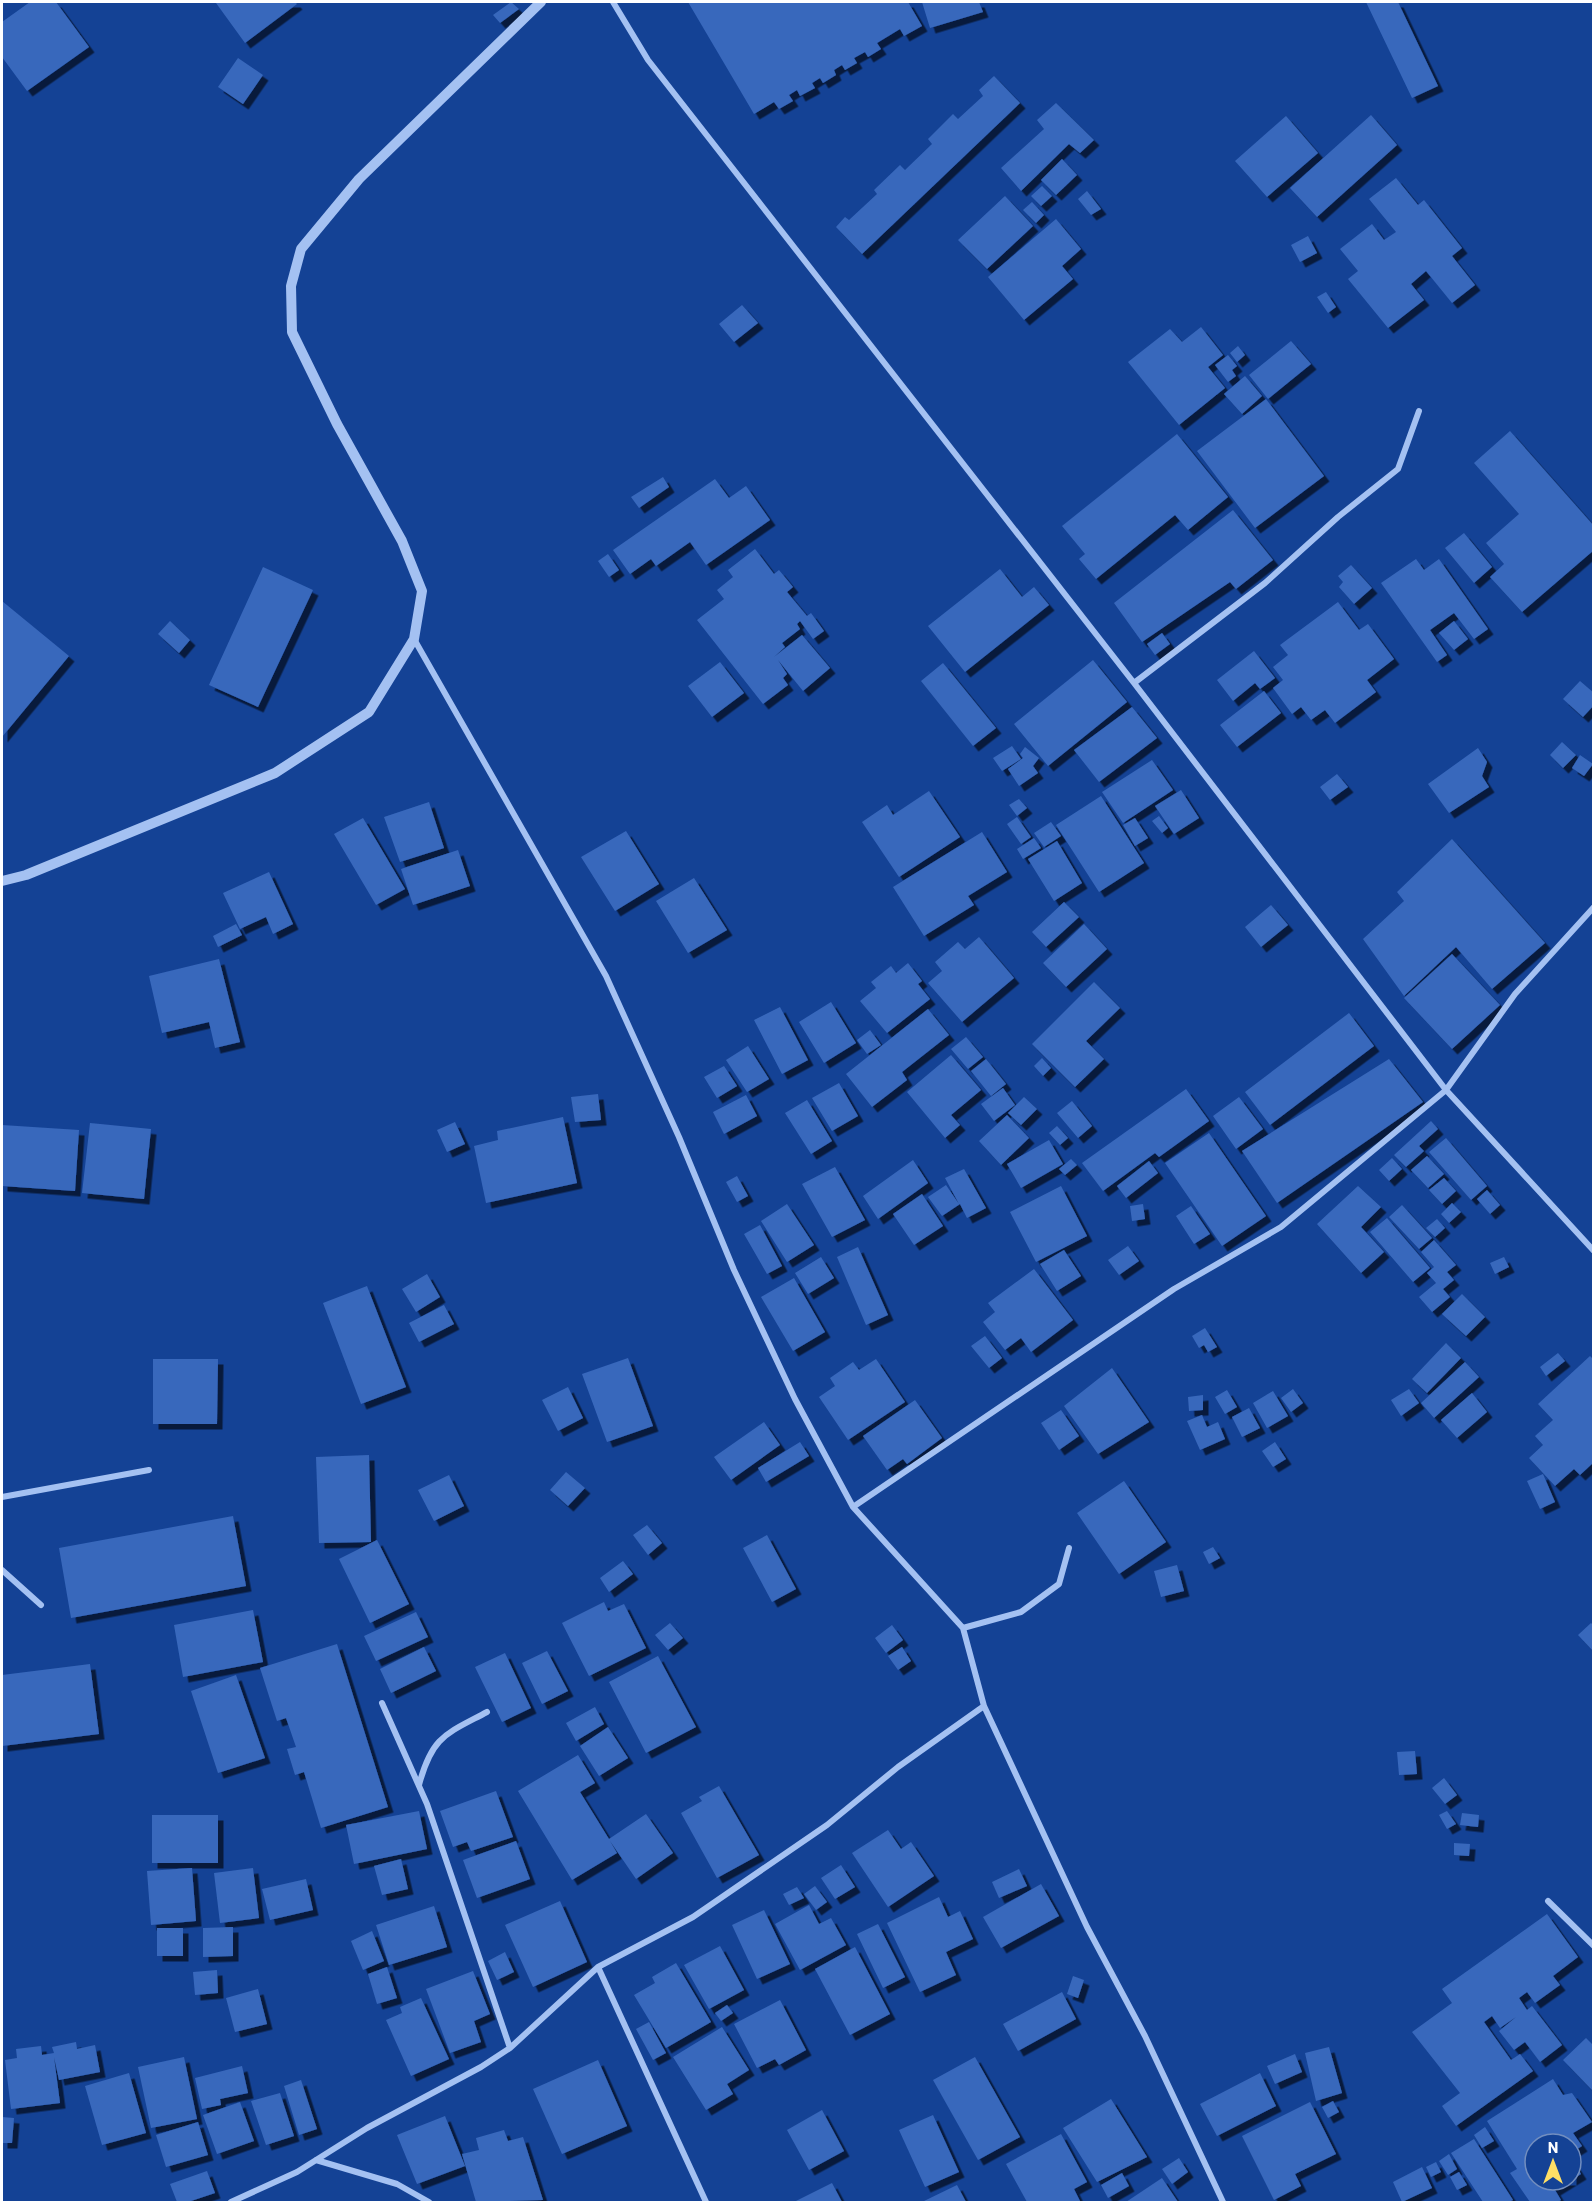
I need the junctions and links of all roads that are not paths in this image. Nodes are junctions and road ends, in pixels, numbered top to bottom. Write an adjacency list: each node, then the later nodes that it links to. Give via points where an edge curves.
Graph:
1 (541, 2): 4 (street, via 359,179 301,249 291,286 292,332 337,424 402,541 422,591)
2 (613, 2): 5 (street, via 648,60)
3 (1419, 411): 5 (street, via 1398,470 1338,517 1265,583)
4 (414, 639): 6 (street, via 369,712 275,773 102,845); 12 (street, via 606,976 734,1270 795,1399)
5 (1134, 683): 8 (street)
6 (2, 881)
7 (1593, 907): 8 (street, via 1515,994)
8 (1446, 1090): 9 (street); 12 (street, via 1281,1227 1173,1289)
9 (1593, 1251)
10 (148, 1470): 11 (street)
11 (2, 1497)
12 (854, 1507): 16 (street)
13 (1069, 1548): 16 (street, via 1059,1584 1021,1612)
14 (2, 1570): 15 (street)
15 (41, 1605)
16 (963, 1628): 18 (street)
17 (382, 1703): 20 (street)
18 (984, 1706): 23 (street, via 898,1767 827,1825 693,1917); 29 (street, via 1087,1927 1145,2036)
19 (487, 1712): 20 (street, via 442,1736 426,1758)
20 (419, 1785): 24 (street)
21 (1548, 1901): 22 (street)
22 (1593, 1946)
23 (598, 1967): 24 (street); 28 (street)
24 (510, 2048): 25 (street)
25 (316, 2160): 26 (street); 27 (street, via 397,2184)
26 (231, 2202)
27 (429, 2202)
28 (706, 2202)
29 (1224, 2202)

